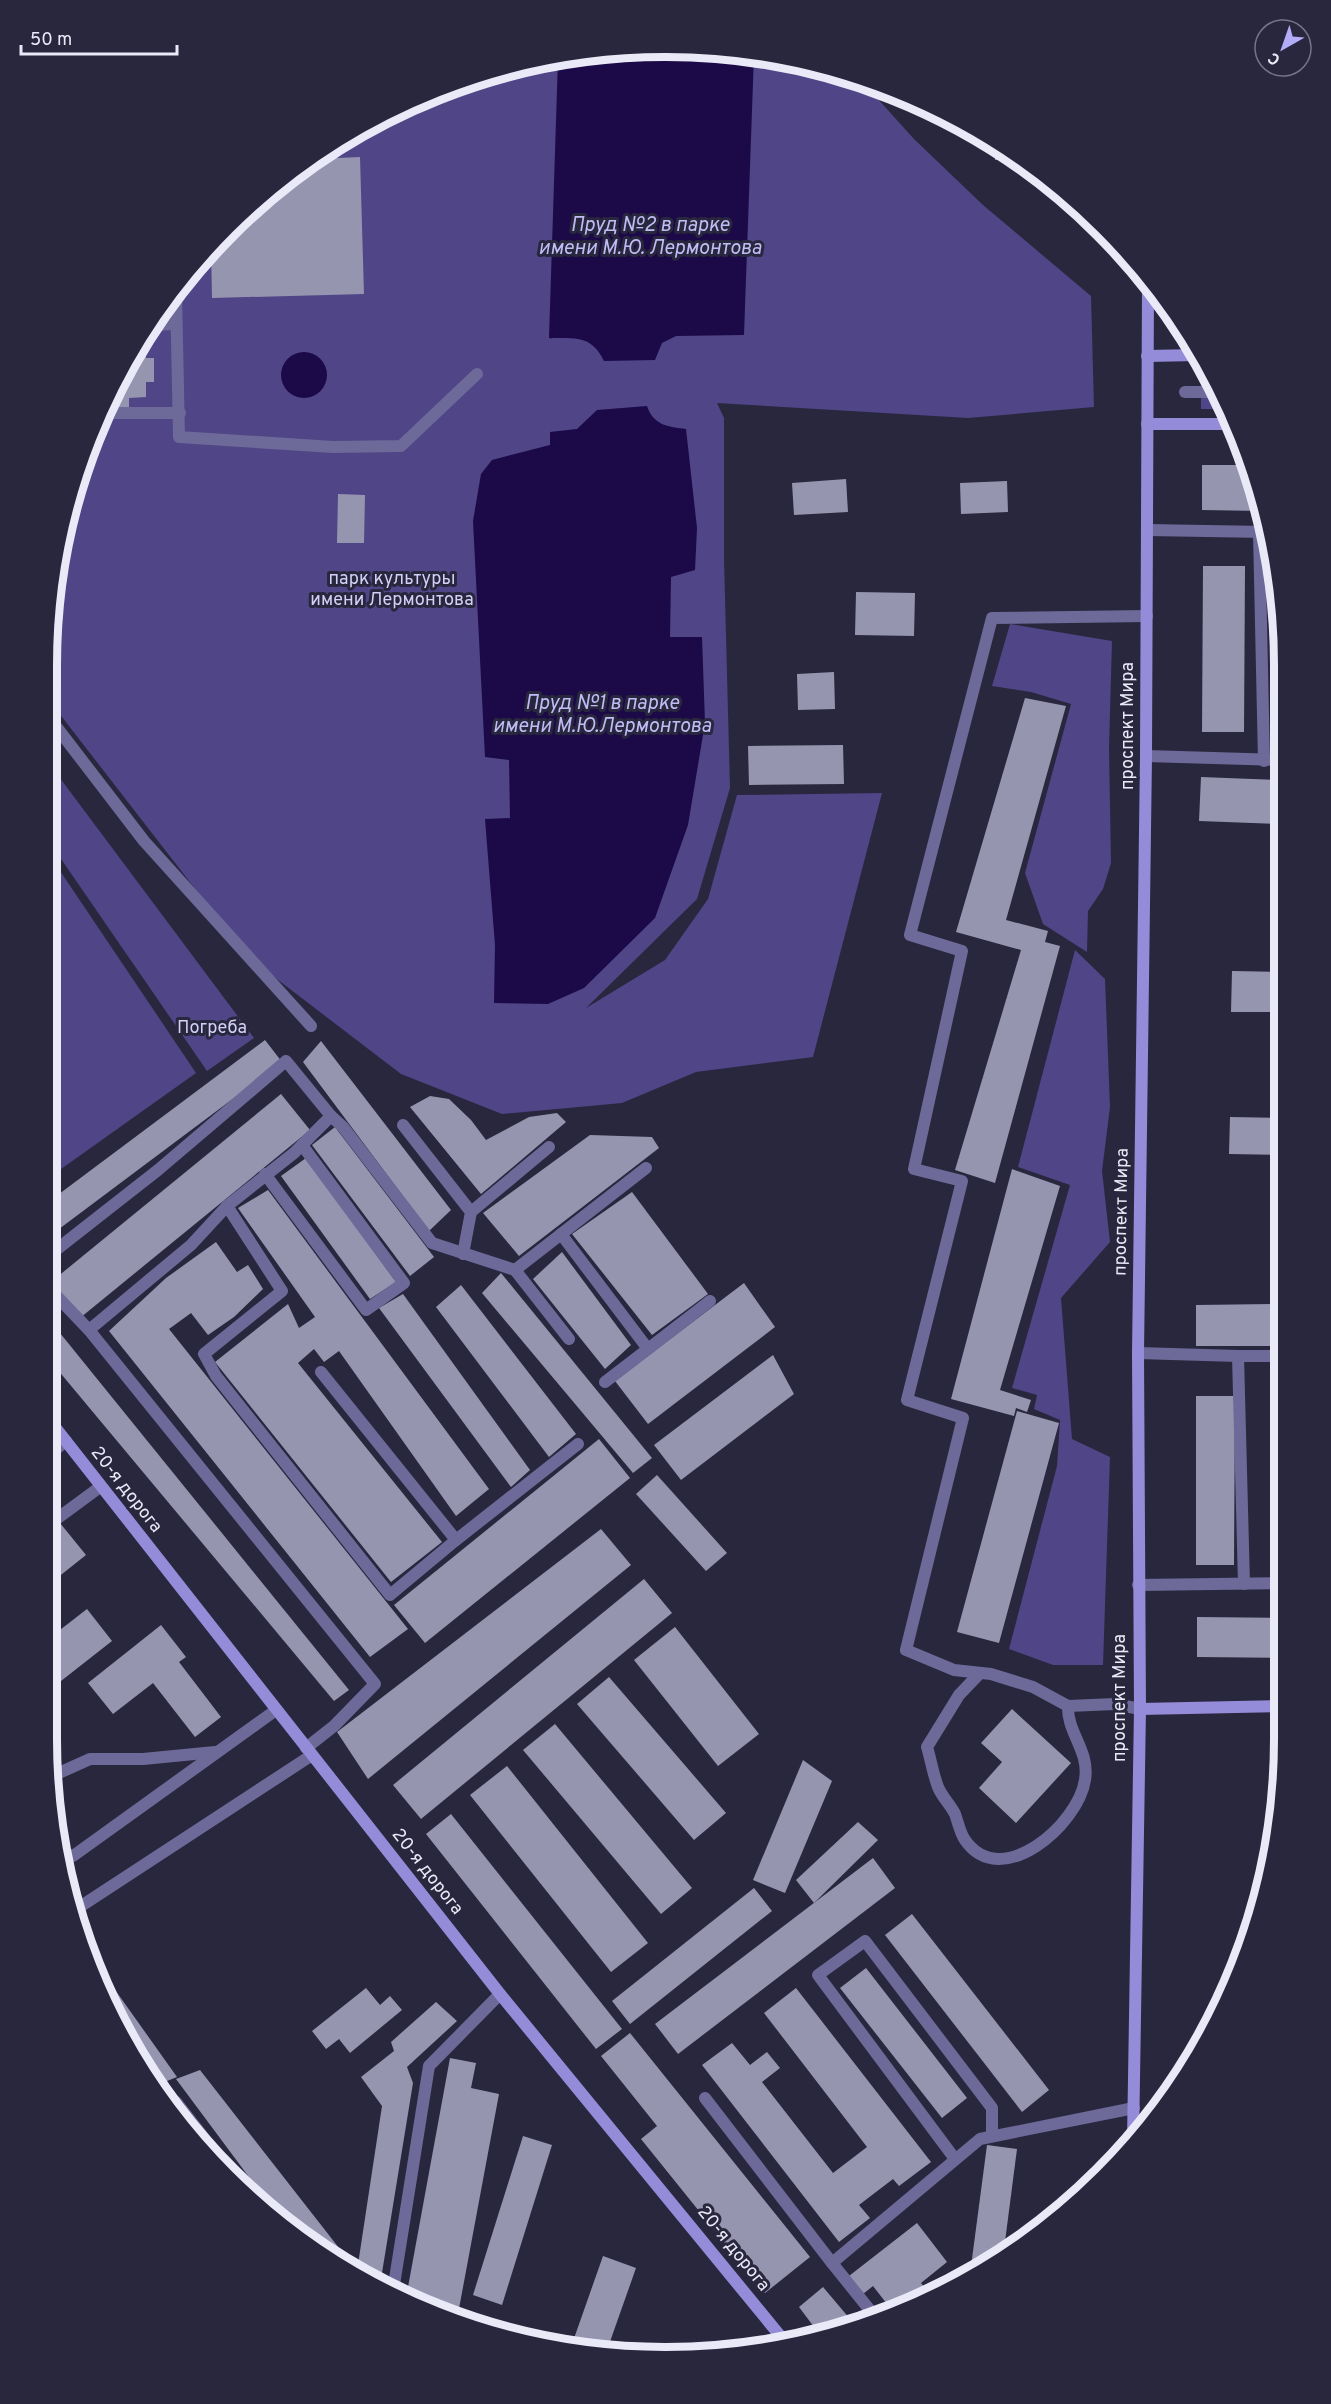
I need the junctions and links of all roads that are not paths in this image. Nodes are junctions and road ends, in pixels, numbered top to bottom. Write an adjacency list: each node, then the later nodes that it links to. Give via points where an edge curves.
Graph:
1 (1148, 295): 6 (main road, проспект Мира)
2 (176, 305): 3 (street)
3 (176, 324): 4 (street); 11 (street)
4 (162, 325)
5 (1188, 355): 6 (main road)
6 (1147, 356): 12 (main road, проспект Мира)
7 (477, 374): 11 (street, via 400,446 333,447 179,436)
8 (1185, 392): 9 (street)
9 (1209, 392)
10 (112, 413): 11 (street)
11 (180, 413)
12 (1147, 424): 13 (main road); 14 (main road, проспект Мира)
13 (1224, 424)
14 (1147, 530): 15 (street); 17 (main road, проспект Мира)
15 (1259, 532)
16 (1263, 553): 21 (street)
17 (1147, 616): 19 (main road, проспект Мира); 55 (street, via 992,618 910,935 962,951 914,1169 962,1181 907,1400 963,1418 906,1650 954,1670)
18 (57, 728): 22 (street, via 144,842)
19 (1146, 756): 21 (street); 40 (main road, проспект Мира)
20 (1274, 760): 21 (street)
21 (1264, 761)
22 (311, 1026)
23 (331, 1116): 25 (street); 32 (street, via 286,1061); 33 (street, via 432,1243)
24 (403, 1125): 30 (street)
25 (302, 1145): 28 (street); 28 (street, via 404,1283 366,1310)
26 (549, 1148): 30 (street)
27 (646, 1168): 31 (street)
28 (265, 1174): 29 (street)
29 (227, 1206): 37 (street, via 191,1245); 51 (street, via 282,1291 204,1354 216,1376 390,1595)
30 (471, 1212): 33 (street)
31 (561, 1234): 34 (street); 39 (street)
32 (57, 1249)
33 (463, 1254): 34 (street)
34 (514, 1270): 38 (street)
35 (57, 1296): 37 (street)
36 (710, 1301): 39 (street)
37 (89, 1330): 60 (street, via 375,1684)
38 (568, 1339)
39 (648, 1349): 44 (street)
40 (1138, 1353): 41 (street); 54 (main road, проспект Мира)
41 (1238, 1356): 42 (street); 53 (street)
42 (1274, 1356)
43 (321, 1372): 51 (street)
44 (605, 1382)
45 (57, 1430): 46 (main road, 20-я дорога)
46 (66, 1441): 48 (street); 49 (main road, 20-я дорога)
47 (578, 1444): 51 (street)
48 (57, 1448)
49 (100, 1487): 50 (street); 59 (main road, 20-я дорога)
50 (57, 1519)
51 (456, 1540)
52 (1274, 1583): 53 (street)
53 (1244, 1584): 54 (street)
54 (1138, 1585): 58 (main road, проспект Мира)
55 (980, 1673): 56 (street, via 1033,1687); 56 (street, via 959,1695 927,1747 939,1789 954,1812 964,1840 984,1857 1001,1860 1043,1842 1059,1829 1073,1807 1085,1782 1086,1764 1081,1744 1068,1721)
56 (1068, 1706): 58 (street, via 1115,1704)
57 (1274, 1706): 58 (main road)
58 (1140, 1709): 67 (main road, проспект Мира)
59 (276, 1710): 60 (main road, 20-я дорога); 61 (street)
60 (309, 1751): 64 (street); 65 (main road, 20-я дорога)
61 (216, 1752): 62 (street, via 90,1759); 63 (street, via 74,1856)
62 (58, 1773)
63 (69, 1854)
64 (81, 1906)
65 (500, 1994): 72 (street, via 429,2066); 74 (main road, 20-я дорога)
66 (705, 2098): 71 (street)
67 (1134, 2108): 68 (main road, проспект Мира); 69 (street)
68 (1133, 2127)
69 (992, 2136): 70 (street, via 980,2139); 70 (street, via 992,2108 865,1941 818,1975)
70 (955, 2159): 71 (street)
71 (832, 2263): 73 (street)
72 (394, 2283)
73 (871, 2311)
74 (780, 2336)

